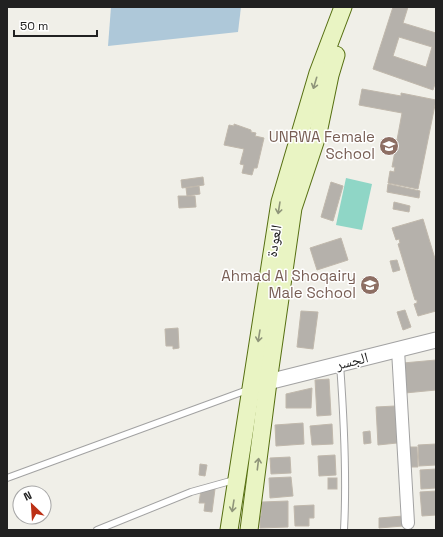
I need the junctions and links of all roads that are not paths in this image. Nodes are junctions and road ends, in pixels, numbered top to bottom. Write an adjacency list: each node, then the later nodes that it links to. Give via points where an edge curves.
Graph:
1 (343, 7): 6 (main road, العودة, one-way to 6, via 318,73 280,202)
2 (353, 7): 6 (main road, العودة, via 330,75 318,133 293,208)
3 (436, 340): 4 (street, الجسر)
4 (398, 350): 5 (street, الجسر); 9 (street)
5 (340, 364): 6 (street, الجسر); 13 (lane, via 346,502)
6 (260, 386): 7 (lane); 8 (main road, العودة); 12 (main road, العودة, one-way to 6)
7 (7, 478)
8 (238, 479): 10 (lane, via 192,492); 11 (main road, العودة, one-way to 11)
9 (408, 523)
10 (97, 530)
11 (229, 530)
12 (249, 530)
13 (344, 530)

